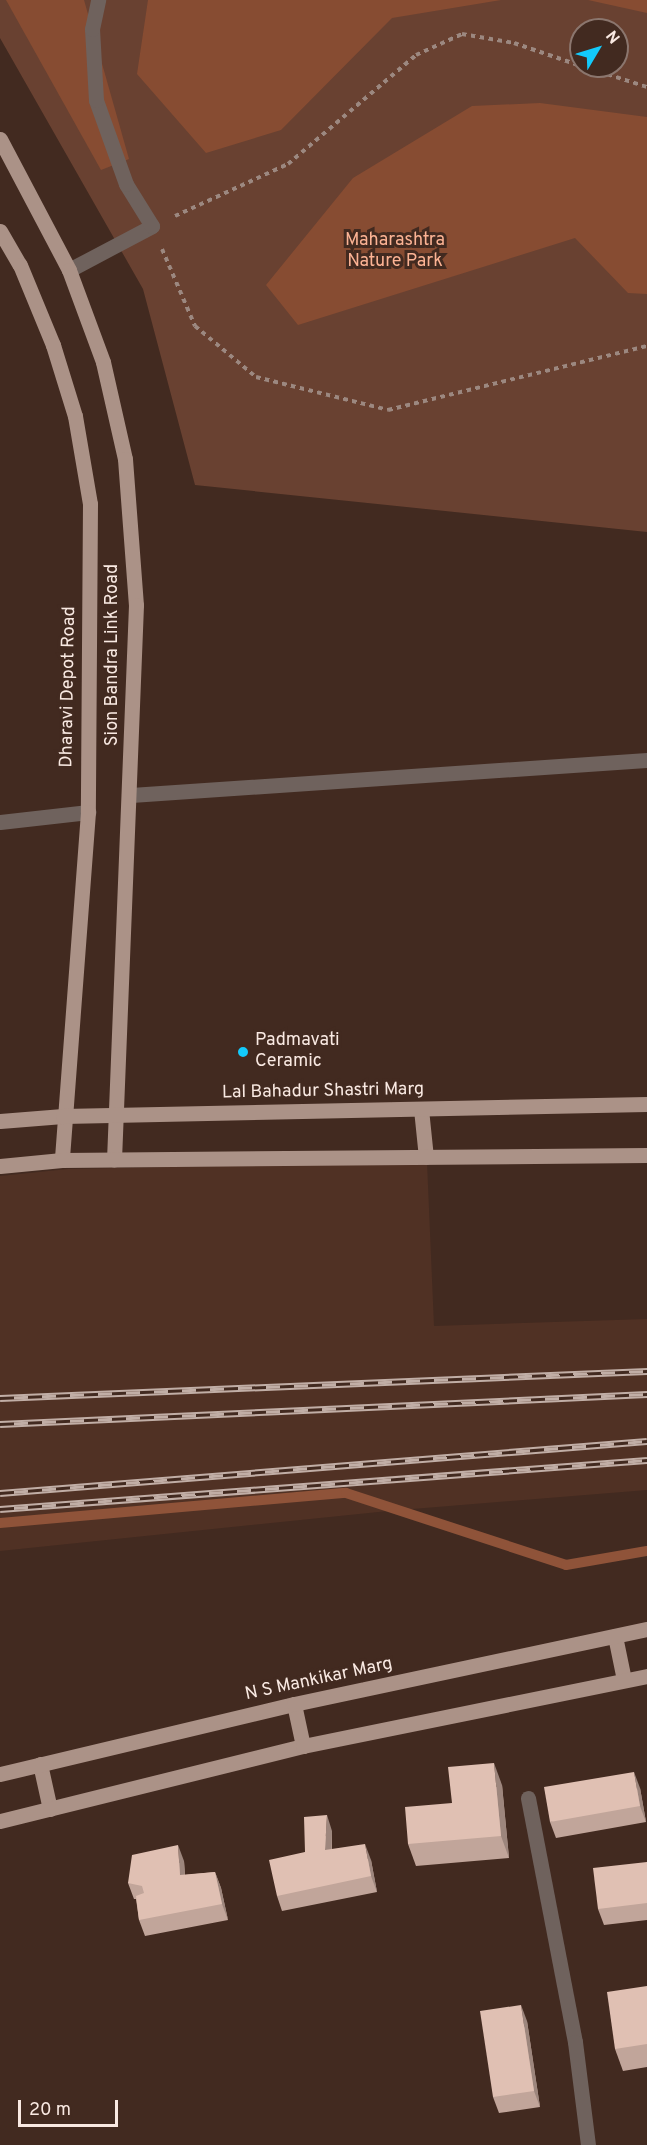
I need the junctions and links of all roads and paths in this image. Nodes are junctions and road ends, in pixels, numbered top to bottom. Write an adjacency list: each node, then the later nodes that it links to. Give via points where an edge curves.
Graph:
1 (98, 0): 6 (street, via 92,29 96,100 126,184)
2 (569, 62): 6 (path, via 514,43 462,34 416,55 288,164)
3 (619, 78): 4 (path)
4 (647, 87)
5 (0, 139): 8 (main road, Sion Bandra Link Road)
6 (152, 226): 8 (street); 9 (path, via 195,326 256,377 388,410)
7 (0, 231): 12 (main road, Dharavi Depot Road, via 20,265 53,345 75,416 90,504)
8 (69, 270): 11 (main road, Sion Bandra Link Road, via 103,362 125,459 136,604)
9 (647, 346)
10 (647, 760): 11 (street)
11 (131, 795): 17 (main road, Sion Bandra Link Road)
12 (88, 812): 13 (street); 16 (main road, Dharavi Depot Road)
13 (0, 822)
14 (647, 1104): 15 (main road, Lal Bahadur Shastri Marg)
15 (421, 1109): 17 (main road, Lal Bahadur Shastri Marg); 20 (main road)
16 (63, 1116): 17 (main road, Lal Bahadur Shastri Marg); 18 (main road, Lal Bahadur Shastri Marg); 21 (main road, Dharavi Depot Road)
17 (117, 1116): 22 (main road, Sion Bandra Link Road)
18 (0, 1121)
19 (647, 1155): 20 (main road)
20 (426, 1157): 22 (main road)
21 (62, 1160): 22 (main road); 23 (main road)
22 (114, 1160)
23 (0, 1166)
24 (647, 1629): 25 (main road, N S Mankikar Marg)
25 (615, 1636): 27 (main road); 28 (main road, N S Mankikar Marg)
26 (647, 1676): 27 (main road)
27 (624, 1680): 29 (main road)
28 (294, 1704): 29 (main road); 30 (main road, N S Mankikar Marg)
29 (303, 1746): 33 (main road)
30 (40, 1764): 31 (main road, N S Mankikar Marg); 33 (main road)
31 (0, 1774)
32 (528, 1798): 35 (street, via 569,2007)
33 (50, 1809): 34 (main road)
34 (0, 1821)
35 (588, 2145)

